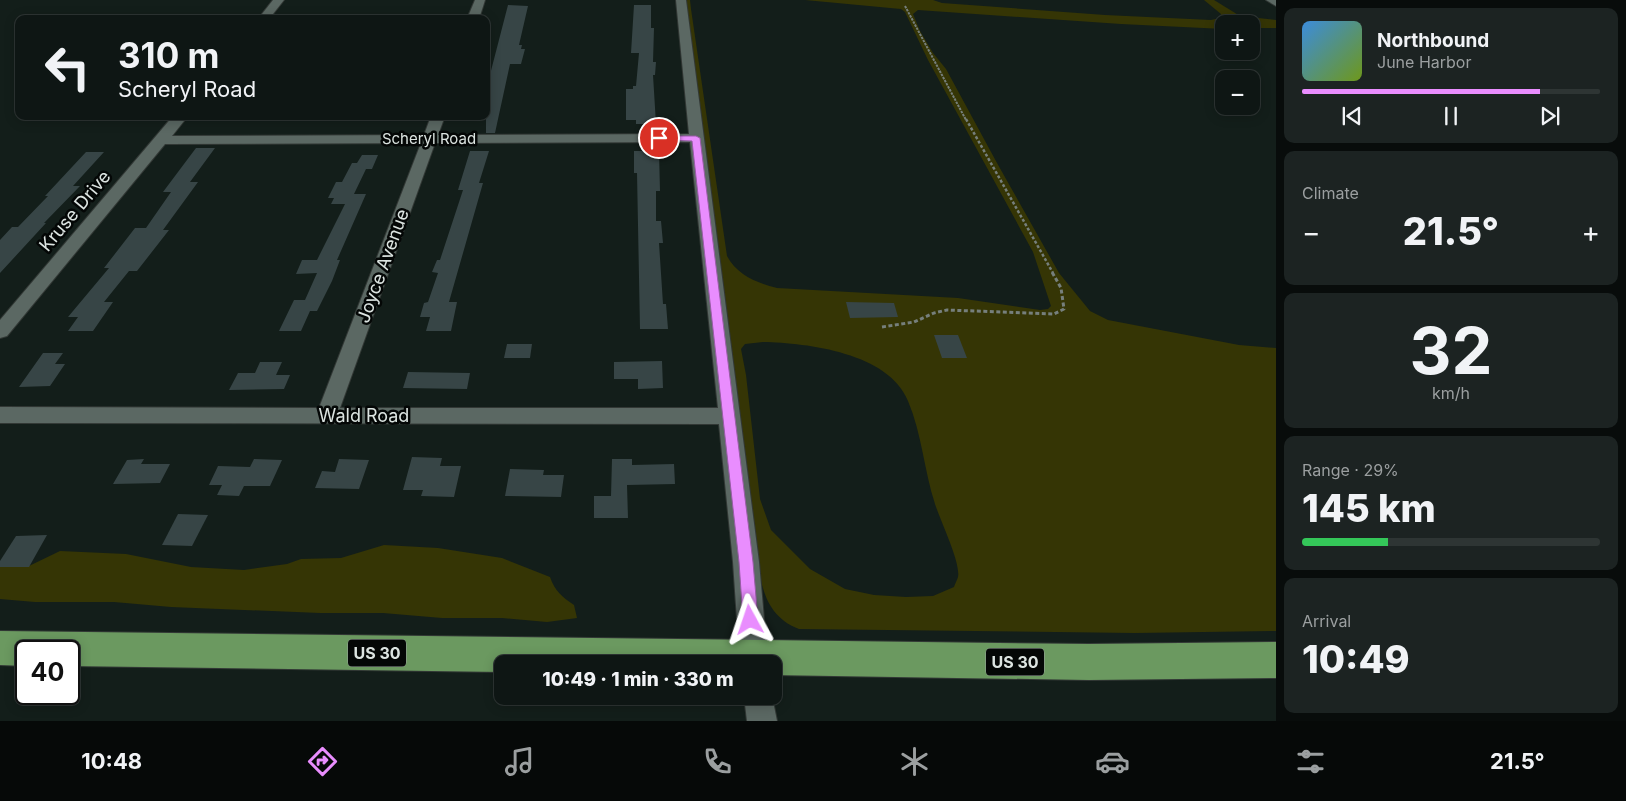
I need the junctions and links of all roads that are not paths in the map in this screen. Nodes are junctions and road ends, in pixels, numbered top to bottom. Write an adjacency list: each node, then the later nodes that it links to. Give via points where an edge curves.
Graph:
1 (279, 0): 6 (street)
2 (480, 0): 7 (street)
3 (681, 0): 10 (street)
4 (1271, 0): 5 (street)
5 (1276, 3)
6 (266, 15)
7 (474, 15)
8 (178, 120): 11 (street, Kruse Drive)
9 (437, 120): 12 (street, Joyce Avenue)
10 (696, 138): 12 (street, Scheryl Road); 16 (street)
11 (162, 140): 12 (street, Scheryl Road); 13 (street, Kruse Drive)
12 (430, 140): 15 (street, Joyce Avenue)
13 (0, 332)
14 (0, 415): 15 (street, Wald Road)
15 (327, 416): 16 (street, Wald Road)
16 (728, 416): 18 (street)
17 (0, 648): 19 (highway, US 30)
18 (754, 655)
19 (494, 657)
20 (1276, 660): 21 (highway, US 30)
21 (782, 661)
22 (759, 705): 23 (street)
23 (762, 721)

